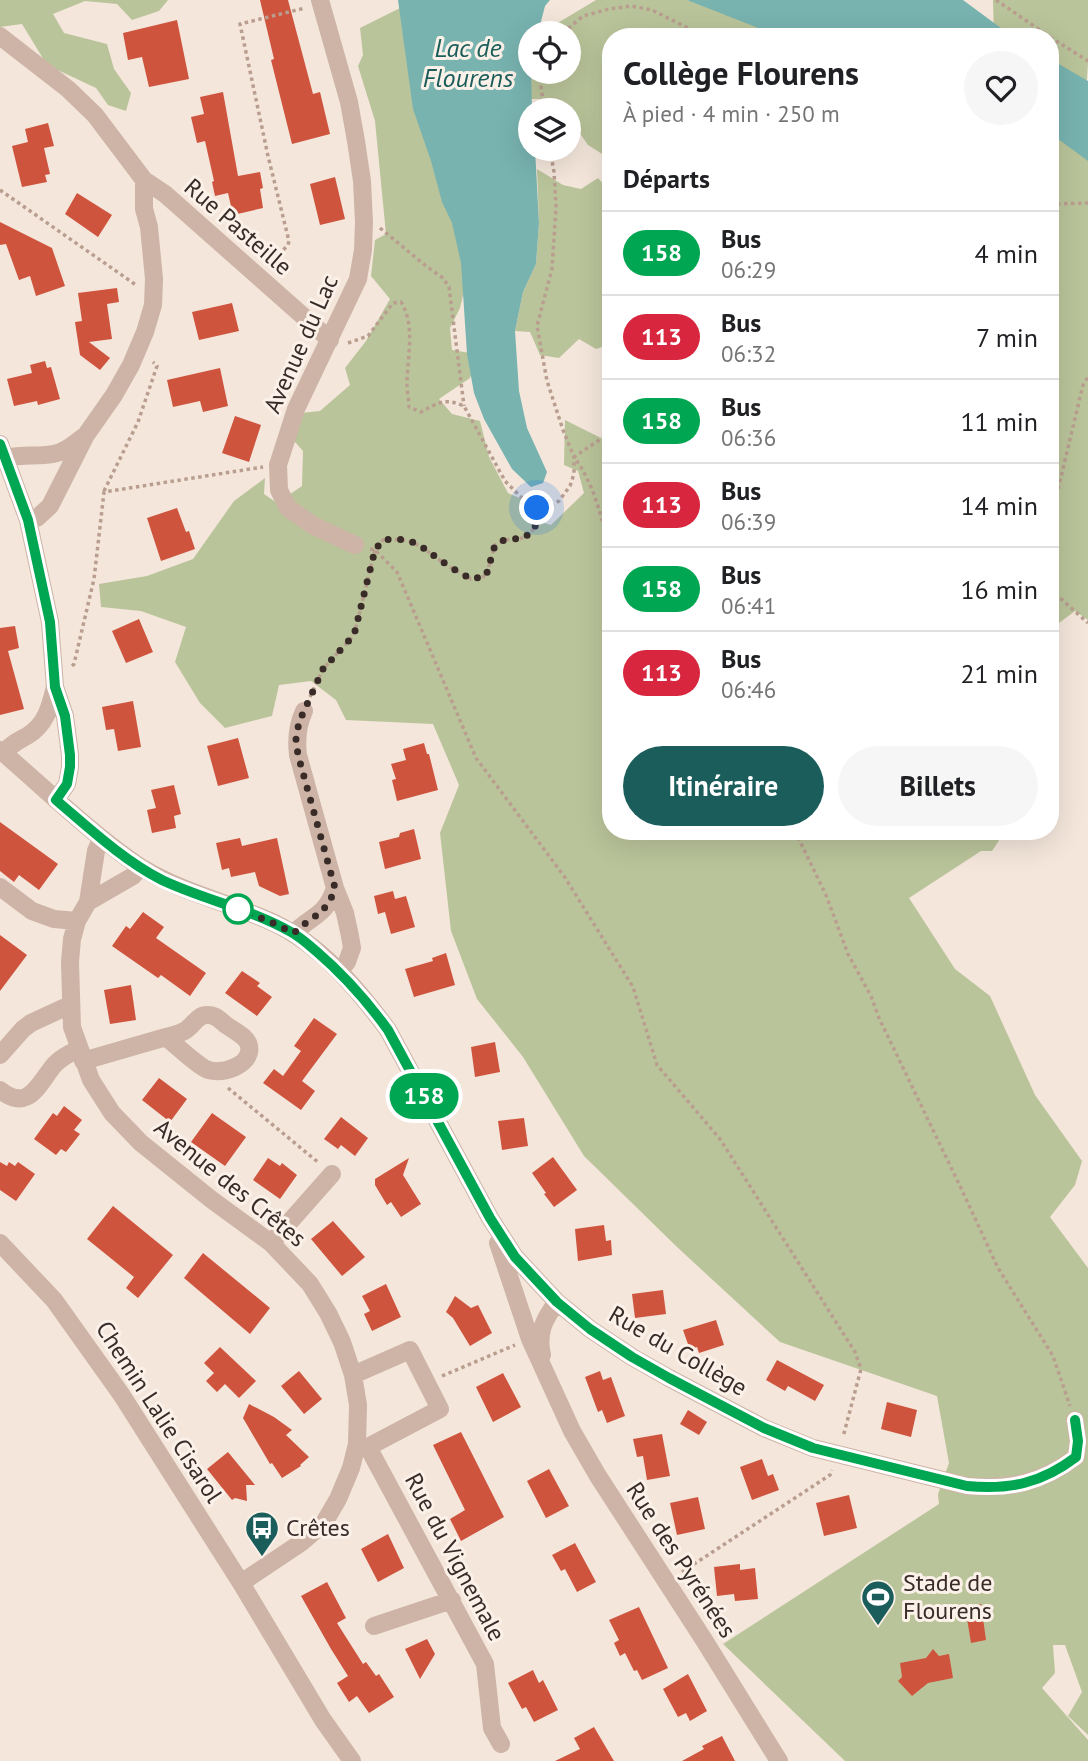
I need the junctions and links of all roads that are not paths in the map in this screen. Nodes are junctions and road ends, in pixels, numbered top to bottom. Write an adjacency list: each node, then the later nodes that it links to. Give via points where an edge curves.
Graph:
1 (320, 2): 4 (street, Avenue du Lac, via 349,102 364,222 358,279)
2 (0, 36): 3 (street, Rue Pasteille, via 95,115)
3 (144, 180): 4 (street, Rue Pasteille); 5 (street, Rue Pasteille, via 144,209 153,253 153,305 131,365)
4 (330, 340): 8 (street, Avenue du Lac, via 296,409 278,465 279,490 288,508)
5 (86, 435): 6 (street, Rue Pasteille, via 54,454); 7 (street, Rue Pasteille, via 50,506)
6 (3, 451): 7 (street)
7 (28, 520): 9 (street, via 50,622)
8 (355, 545)
9 (55, 683): 11 (street, via 44,722); 12 (street, via 70,755 67,784)
10 (304, 712): 16 (street, via 296,739 298,755)
11 (2, 752): 12 (street, Rue du Collège)
12 (56, 800): 13 (street, Rue du Collège)
13 (101, 839): 14 (street, Rue du Collège); 17 (street, Avenue des Crêtes)
14 (140, 867): 17 (street, via 133,876); 19 (street, Rue du Collège)
15 (0, 887): 18 (street, via 32,911)
16 (335, 888): 19 (street, via 330,902); 20 (street, via 352,948)
17 (88, 902): 18 (street, Avenue des Crêtes)
18 (77, 922): 21 (street, Avenue des Crêtes, via 70,962)
19 (294, 933): 20 (street, Rue du Collège)
20 (340, 971): 27 (street, Rue du Collège, via 388,1030)
21 (70, 1005): 23 (street, via 31,1023); 24 (street, Avenue des Crêtes)
22 (166, 1037): 22 (street, via 206,1069 219,1071 240,1065 250,1047 212,1015 199,1017 189,1028); 24 (street)
23 (0, 1055)
24 (81, 1055): 25 (street, via 66,1055 32,1094 20,1100); 29 (street, Avenue des Crêtes, via 111,1113 141,1143)
25 (0, 1090)
26 (332, 1174): 29 (street)
27 (490, 1218): 30 (street, Rue du Collège); 32 (street, Rue des Pyrénées)
28 (0, 1243): 37 (street, Chemin Lalie Cisarol, via 54,1300 121,1394)
29 (271, 1243): 33 (street, Avenue des Crêtes, via 310,1284 342,1342)
30 (539, 1284): 31 (street, Rue du Collège); 32 (street, via 527,1300)
31 (557, 1302): 34 (street, Rue des Pyrénées, via 539,1336); 35 (street, Rue du Collège, via 632,1357 764,1428 839,1456 967,1486 1012,1485 1059,1469 1076,1457)
32 (523, 1319): 34 (street, Rue des Pyrénées)
33 (353, 1375): 36 (street, Avenue des Crêtes); 36 (street, via 410,1350 440,1409)
34 (548, 1382): 42 (street, Rue des Pyrénées, via 598,1476)
35 (1075, 1420)
36 (362, 1445): 37 (street, Avenue des Crêtes, via 324,1523); 38 (street, Rue du Vignemale)
37 (241, 1583): 41 (street, Chemin Lalie Cisarol)
38 (452, 1600): 39 (street); 40 (street, Rue du Vignemale, via 485,1664 492,1728)
39 (373, 1626)
40 (501, 1744)
41 (352, 1761)
42 (779, 1761)

